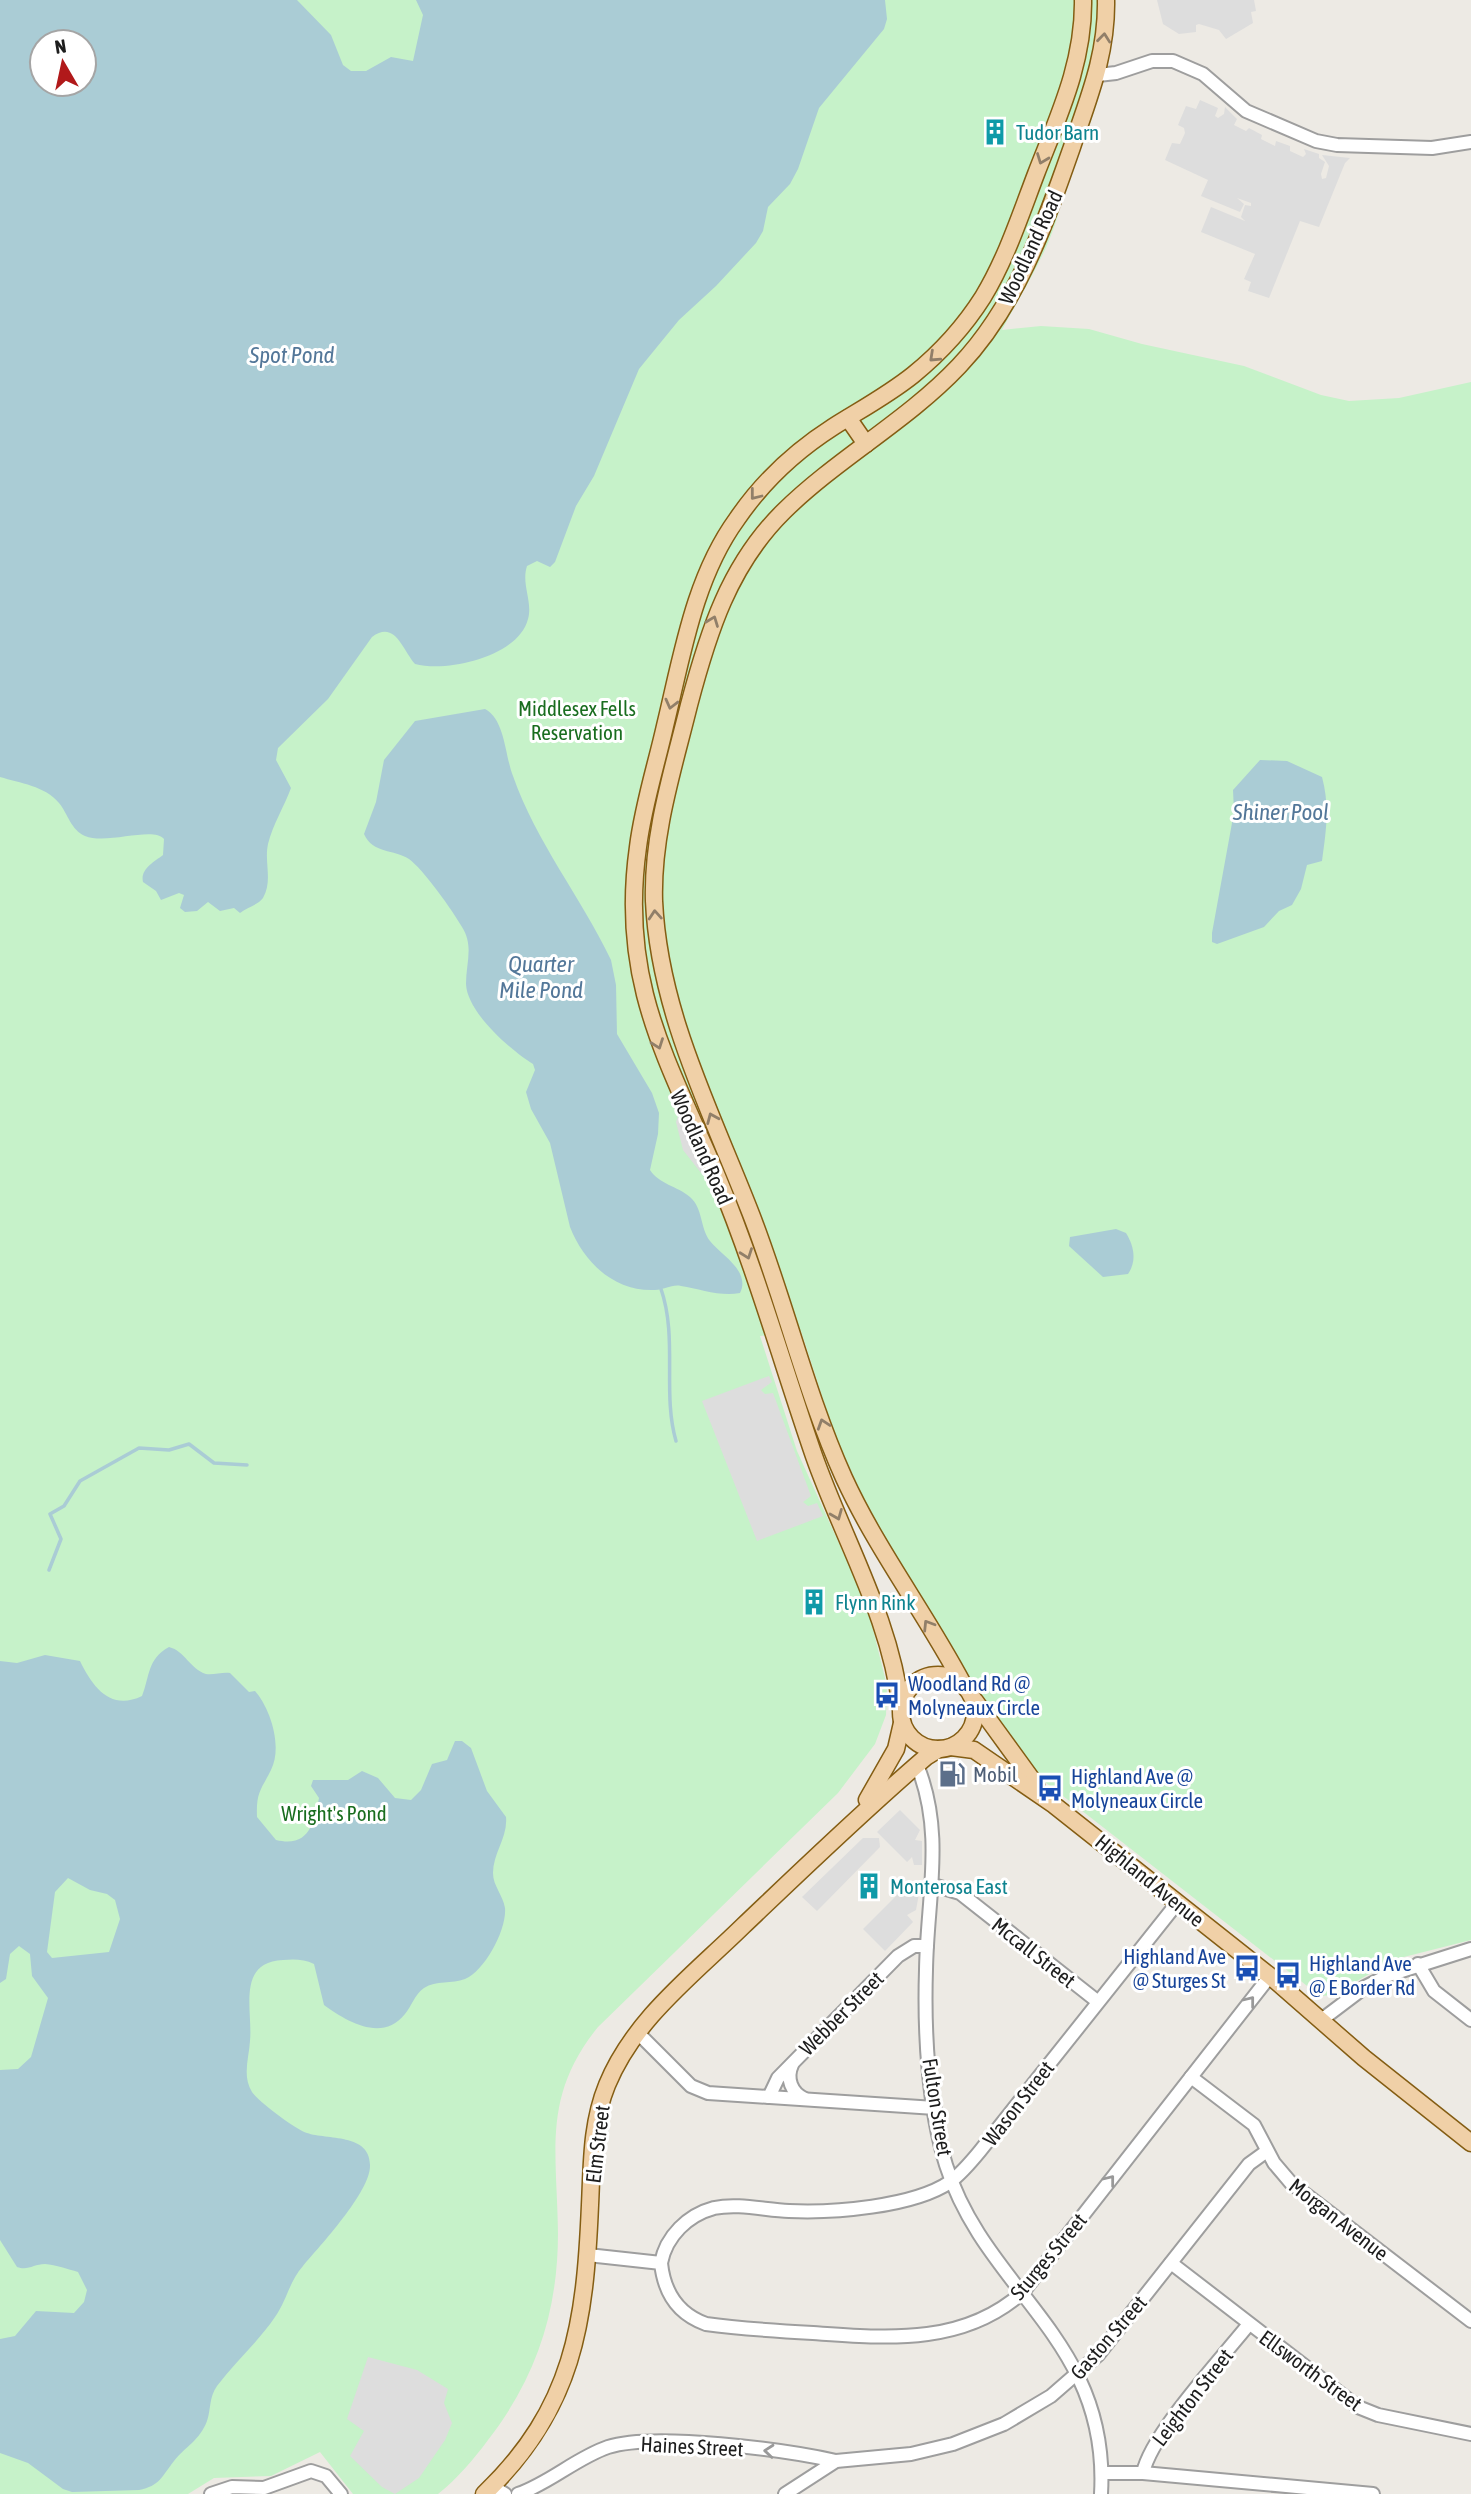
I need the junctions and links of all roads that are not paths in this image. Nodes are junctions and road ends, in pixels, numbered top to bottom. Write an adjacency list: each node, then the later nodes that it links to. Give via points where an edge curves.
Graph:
1 (1083, 0): 5 (main road, Woodland Road, one-way to 5, via 1080,48 1071,83 987,289 962,326 928,363)
2 (1106, 0): 3 (main road, Woodland Road, one-way to 2)
3 (1098, 75): 4 (street, via 1152,61 1173,61 1202,74 1245,111 1316,141 1432,148); 6 (main road, Woodland Road, via 1042,229 1006,304 961,364)
4 (1471, 142)
5 (848, 418): 6 (main road); 7 (main road, Woodland Road, one-way to 7, via 769,477 731,527)
6 (866, 444): 8 (main road, Woodland Road, via 783,511)
7 (708, 571): 8 (main road); 10 (main road, Woodland Road, one-way to 10, via 641,826 634,929 657,1040 717,1177)
8 (731, 582): 9 (main road, Woodland Road, one-way to 8, via 684,1048 663,972 656,923 655,869 664,805 704,648)
9 (780, 1294): 10 (main road); 11 (main road, Woodland Road, one-way to 9, via 851,1493 829,1442)
10 (763, 1300): 12 (main road, Woodland Road, one-way to 12, via 815,1458 888,1639)
11 (967, 1691): 12 (main road, via 940,1675 920,1679 904,1696); 13 (main road, via 975,1708 973,1724 965,1737); 15 (main road, Highland Avenue, via 1018,1764)
12 (901, 1716): 13 (main road, via 914,1741); 16 (main road, Elm Street, via 896,1749 882,1779)
13 (945, 1748): 14 (main road, Elm Street); 15 (main road, Highland Avenue, via 974,1750)
14 (917, 1765): 16 (main road, Elm Street); 17 (street, Fulton Street, via 933,1827)
15 (1054, 1805): 18 (main road, Highland Avenue)
16 (851, 1822): 26 (main road, Elm Street)
17 (933, 1885): 19 (street, Fulton Street); 23 (street, Mccall Street, via 960,1893)
18 (1178, 1902): 22 (main road, Highland Avenue); 23 (street, Wason Street)
19 (927, 1946): 27 (street, Webber Street, via 914,1946 898,1956); 31 (street, Fulton Street, via 926,2014)
20 (1471, 1949): 21 (street)
21 (1418, 1964): 24 (street, via 1434,1991); 25 (street, via 1365,1987)
22 (1270, 1976): 25 (main road, Highland Avenue); 28 (street, Sturges Street, one-way to 22)
23 (1097, 2001): 34 (street, Wason Street, via 980,2151)
24 (1471, 2020)
25 (1321, 2021): 32 (main road, Highland Avenue)
26 (637, 2032): 29 (street, via 697,2090); 35 (main road, Elm Street, via 612,2072 597,2114)
27 (794, 2062): 29 (street, Webber Street); 30 (street, via 790,2084 798,2096)
28 (1191, 2077): 33 (street, Morgan Avenue, via 1254,2125); 38 (street, Sturges Street, one-way to 28)
29 (769, 2097): 30 (street)
30 (812, 2100): 31 (street)
31 (935, 2108): 34 (street, Fulton Street)
32 (1471, 2143)
33 (1267, 2151): 37 (street, Gaston Street, via 1248,2164); 39 (street, Morgan Avenue, via 1291,2183)
34 (952, 2180): 36 (street, Wason Street, via 931,2191 854,2208 808,2212 730,2206 710,2209 680,2227); 38 (street, Fulton Street, via 987,2242)
35 (588, 2255): 36 (street); 46 (main road, Elm Street, via 579,2329 560,2388)
36 (661, 2263): 38 (street, Sturges Street, via 669,2294 692,2318 706,2324 762,2330 922,2337 993,2312)
37 (1171, 2263): 40 (street, Ellsworth Street); 41 (street, Gaston Street)
38 (1023, 2292): 41 (street, Fulton Street)
39 (1471, 2322)
40 (1249, 2324): 42 (street, Ellsworth Street, via 1358,2407); 45 (street, Leighton Street, via 1168,2426 1149,2454)
41 (1079, 2374): 43 (street, Gaston Street, via 1028,2411 966,2440 911,2454); 44 (street, Fulton Street, via 1096,2424)
42 (1471, 2434)
43 (836, 2461): 49 (street, Haines Street, one-way to 49, via 764,2450 628,2443 596,2452); 50 (street, Gaston Street)
44 (1102, 2473): 45 (street); 51 (street, Fulton Street)
45 (1143, 2473): 52 (street)
46 (494, 2491)
47 (211, 2494): 48 (street, via 232,2487 264,2488 311,2471 326,2476)
48 (341, 2494)
49 (518, 2494)
50 (785, 2494)
51 (1101, 2494)
52 (1373, 2494)

